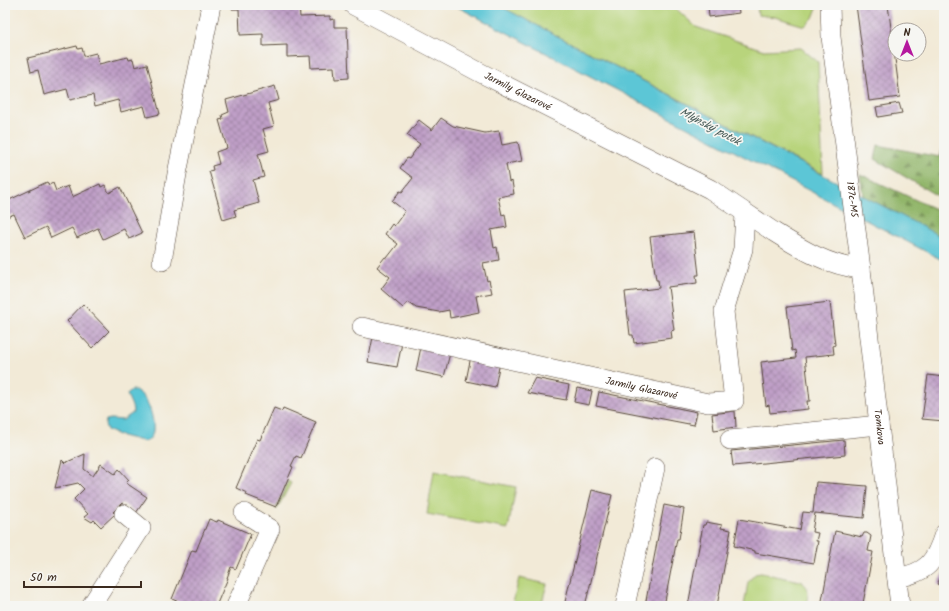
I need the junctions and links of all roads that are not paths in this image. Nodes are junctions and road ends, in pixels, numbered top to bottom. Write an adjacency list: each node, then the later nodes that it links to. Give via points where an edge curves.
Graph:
1 (211, 5): 6 (street)
2 (352, 5): 4 (street, Jarmily Glazarové, via 710,189)
3 (830, 5): 5 (street, 187c-M5, via 831,37)
4 (745, 213): 7 (street, Jarmily Glazarové, via 825,261); 8 (street, Jarmily Glazarové, via 743,249 724,311 734,401 708,404)
5 (857, 240): 7 (street, Tomkova)
6 (162, 261)
7 (861, 269): 9 (street, Tomkova)
8 (362, 327)
9 (879, 425): 10 (street); 15 (street, Tomkova)
10 (730, 440)
11 (655, 468): 18 (street)
12 (244, 513): 17 (street, via 270,530)
13 (124, 514): 16 (street, via 142,528)
14 (944, 534): 15 (street, via 938,552 930,564 916,573)
15 (897, 578): 19 (street, Tomkova)
16 (91, 606)
17 (236, 606)
18 (625, 606)
19 (900, 606)

